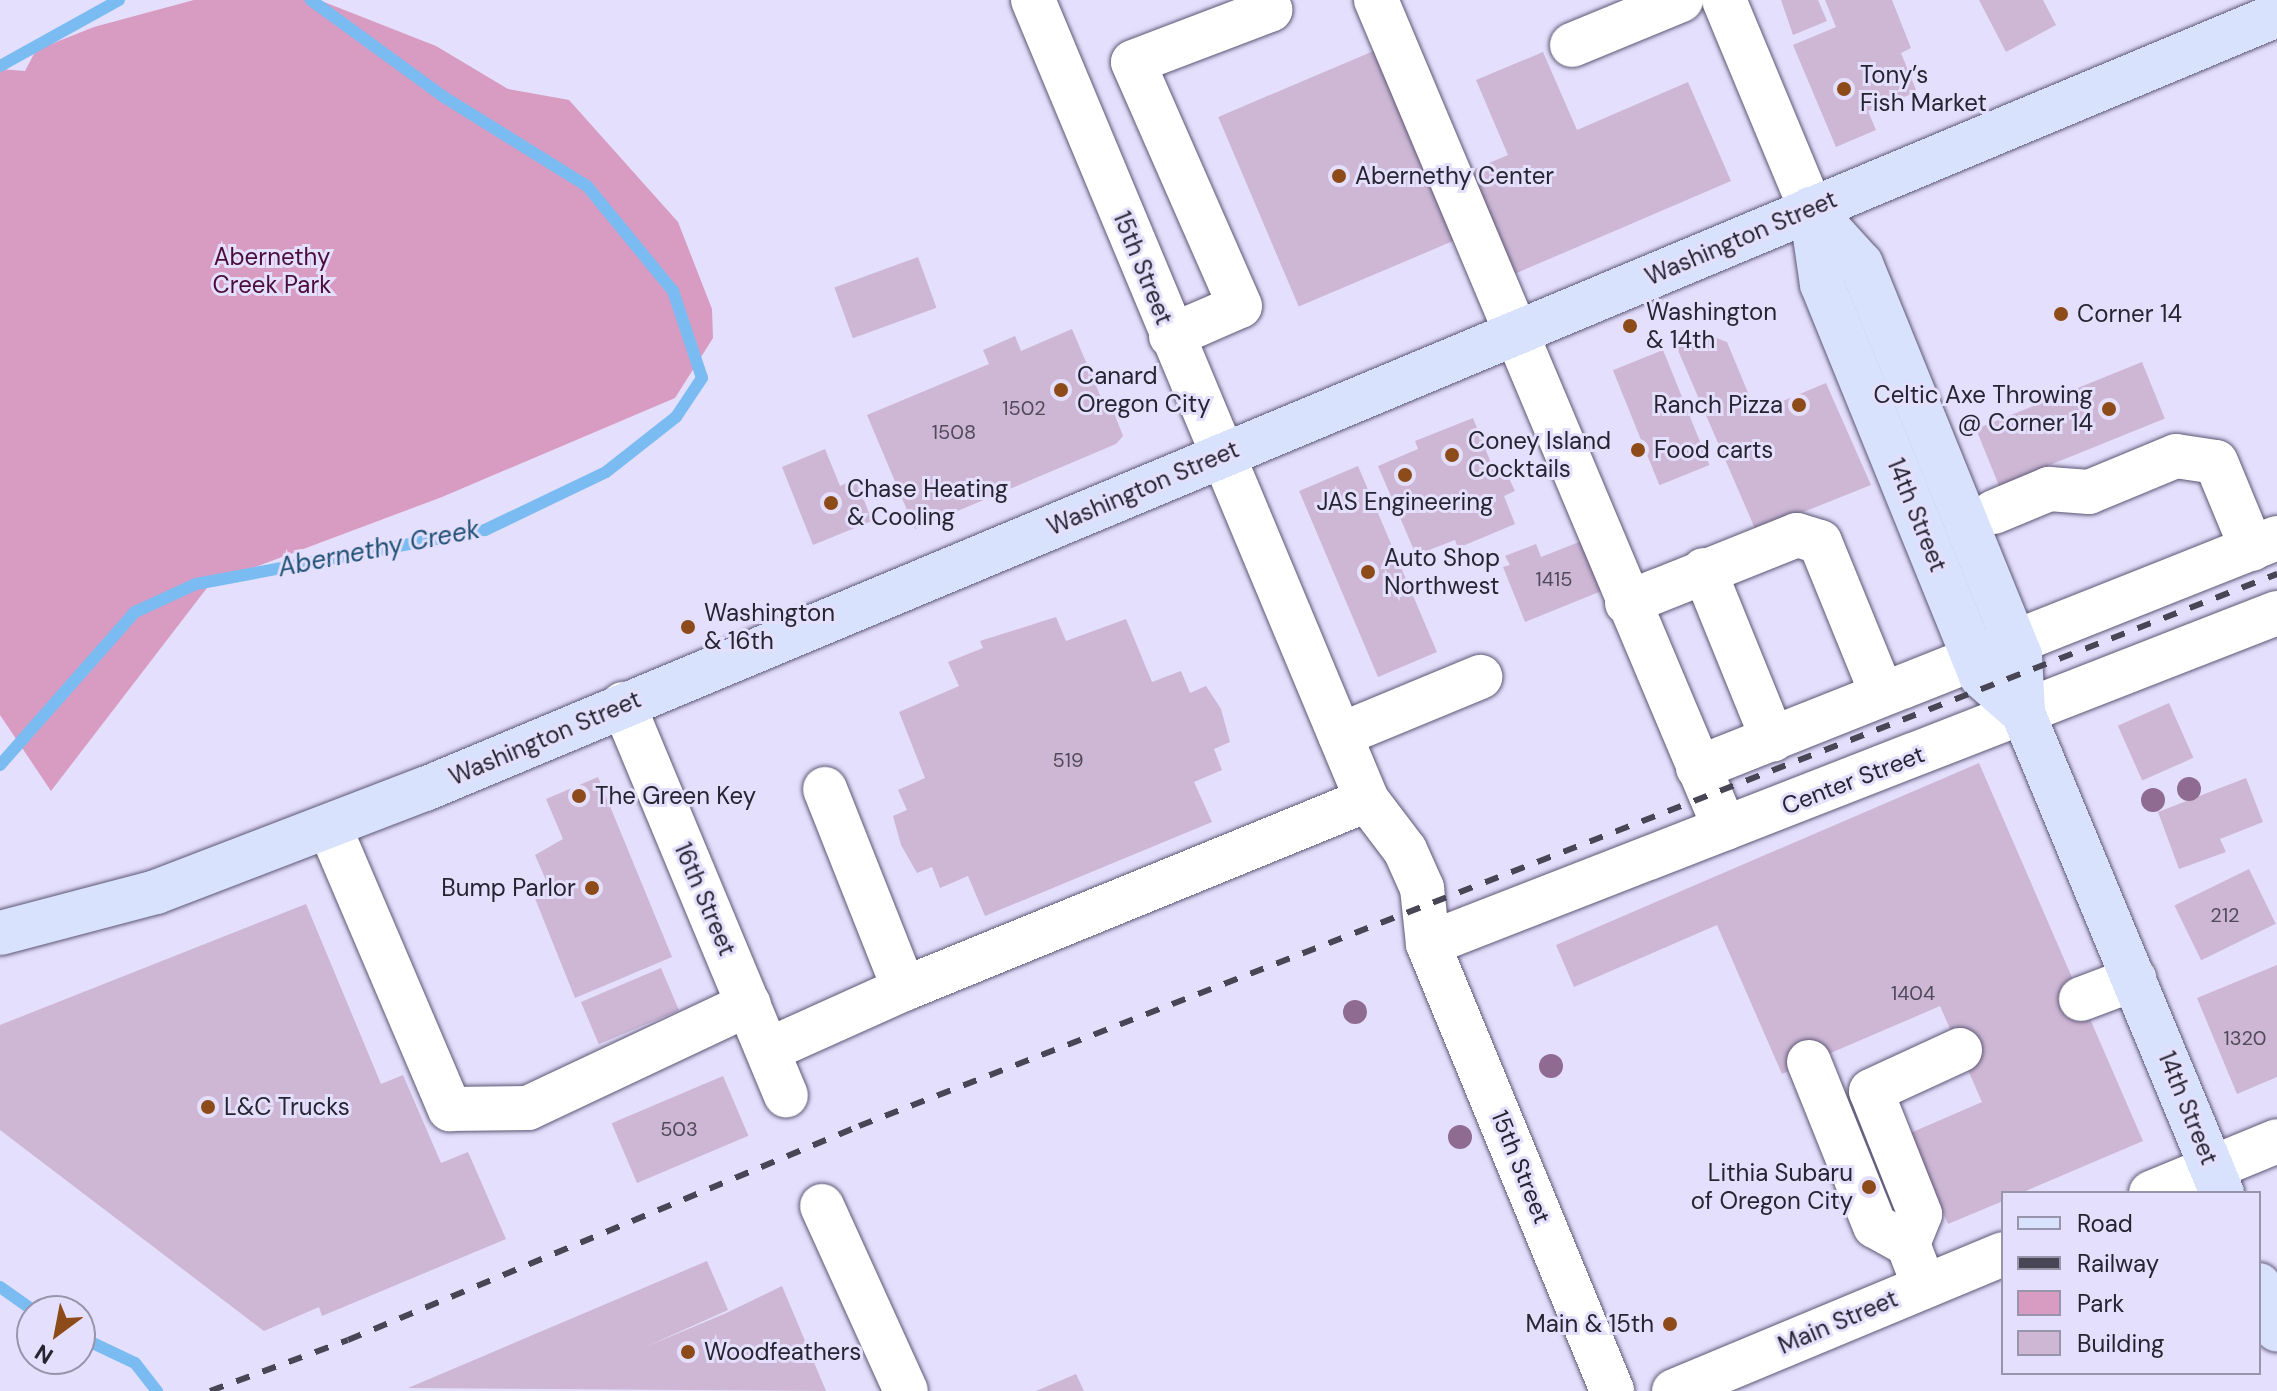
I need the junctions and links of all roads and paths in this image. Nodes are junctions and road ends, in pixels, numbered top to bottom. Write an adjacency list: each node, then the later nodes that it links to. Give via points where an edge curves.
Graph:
1 (1033, 0): 10 (street, 15th Street)
2 (1265, 0): 10 (street, via 1270,10 1133,62 1240,306)
3 (1376, 0): 9 (street)
4 (1681, 0): 7 (street)
5 (1724, 0): 8 (street, 14th Street)
6 (2277, 15): 8 (main road, Washington Street)
7 (1572, 45)
8 (1811, 209): 9 (main road, Washington Street); 17 (main road, 14th Street, via 1861,264); 18 (main road, 14th Street, via 1822,284)
9 (1512, 334): 11 (main road, Washington Street); 15 (street)
10 (1171, 336): 11 (street, 15th Street)
11 (1221, 455): 21 (main road, Washington Street); 23 (street, 15th Street)
12 (1994, 512): 13 (street, via 2049,489 2089,492 2176,456 2216,462)
13 (2264, 544): 17 (street)
14 (1704, 570): 15 (street); 20 (street, via 1797,535 1820,542); 24 (street)
15 (1627, 603): 25 (street)
16 (2277, 613): 22 (street, Center Street)
17 (2015, 642): 18 (street); 22 (main road, 14th Street)
18 (1974, 657): 20 (street); 22 (main road, 14th Street, via 1981,676)
19 (1480, 677): 23 (street)
20 (1882, 694): 24 (street)
21 (623, 704): 28 (main road, Washington Street); 35 (street, 16th Street)
22 (2023, 713): 29 (street, Center Street); 32 (main road, 14th Street)
23 (1340, 735): 27 (street, 15th Street)
24 (1773, 740): 25 (street)
25 (1698, 768): 29 (street)
26 (825, 789): 33 (street)
27 (1367, 800): 31 (street, 15th Street, via 1405,850 1422,888); 33 (street)
28 (329, 826): 30 (main road, Washington Street, via 116,905); 35 (street, via 450,1109 528,1108)
29 (1725, 829): 31 (street, Center Street)
30 (0, 933)
31 (1428, 944): 50 (street, 15th Street)
32 (2134, 979): 34 (street); 41 (main road, 14th Street)
33 (904, 989): 36 (street)
34 (2081, 999)
35 (749, 1004): 36 (street, 16th Street)
36 (768, 1050): 39 (street, 16th Street)
37 (1960, 1050): 44 (street, via 1871,1091 1920,1214)
38 (1809, 1062): 44 (street, via 1875,1226)
39 (786, 1095)
40 (2277, 1141): 41 (street)
41 (2217, 1180): 42 (street)
42 (2161, 1191)
43 (822, 1206): 49 (street)
44 (1908, 1244): 46 (street)
45 (2001, 1255): 46 (street, Main Street)
46 (1924, 1287): 51 (street, Main Street)
47 (2261, 1290): 48 (main road)
48 (2277, 1330)
49 (906, 1391)
50 (1612, 1391)
51 (1674, 1391)

